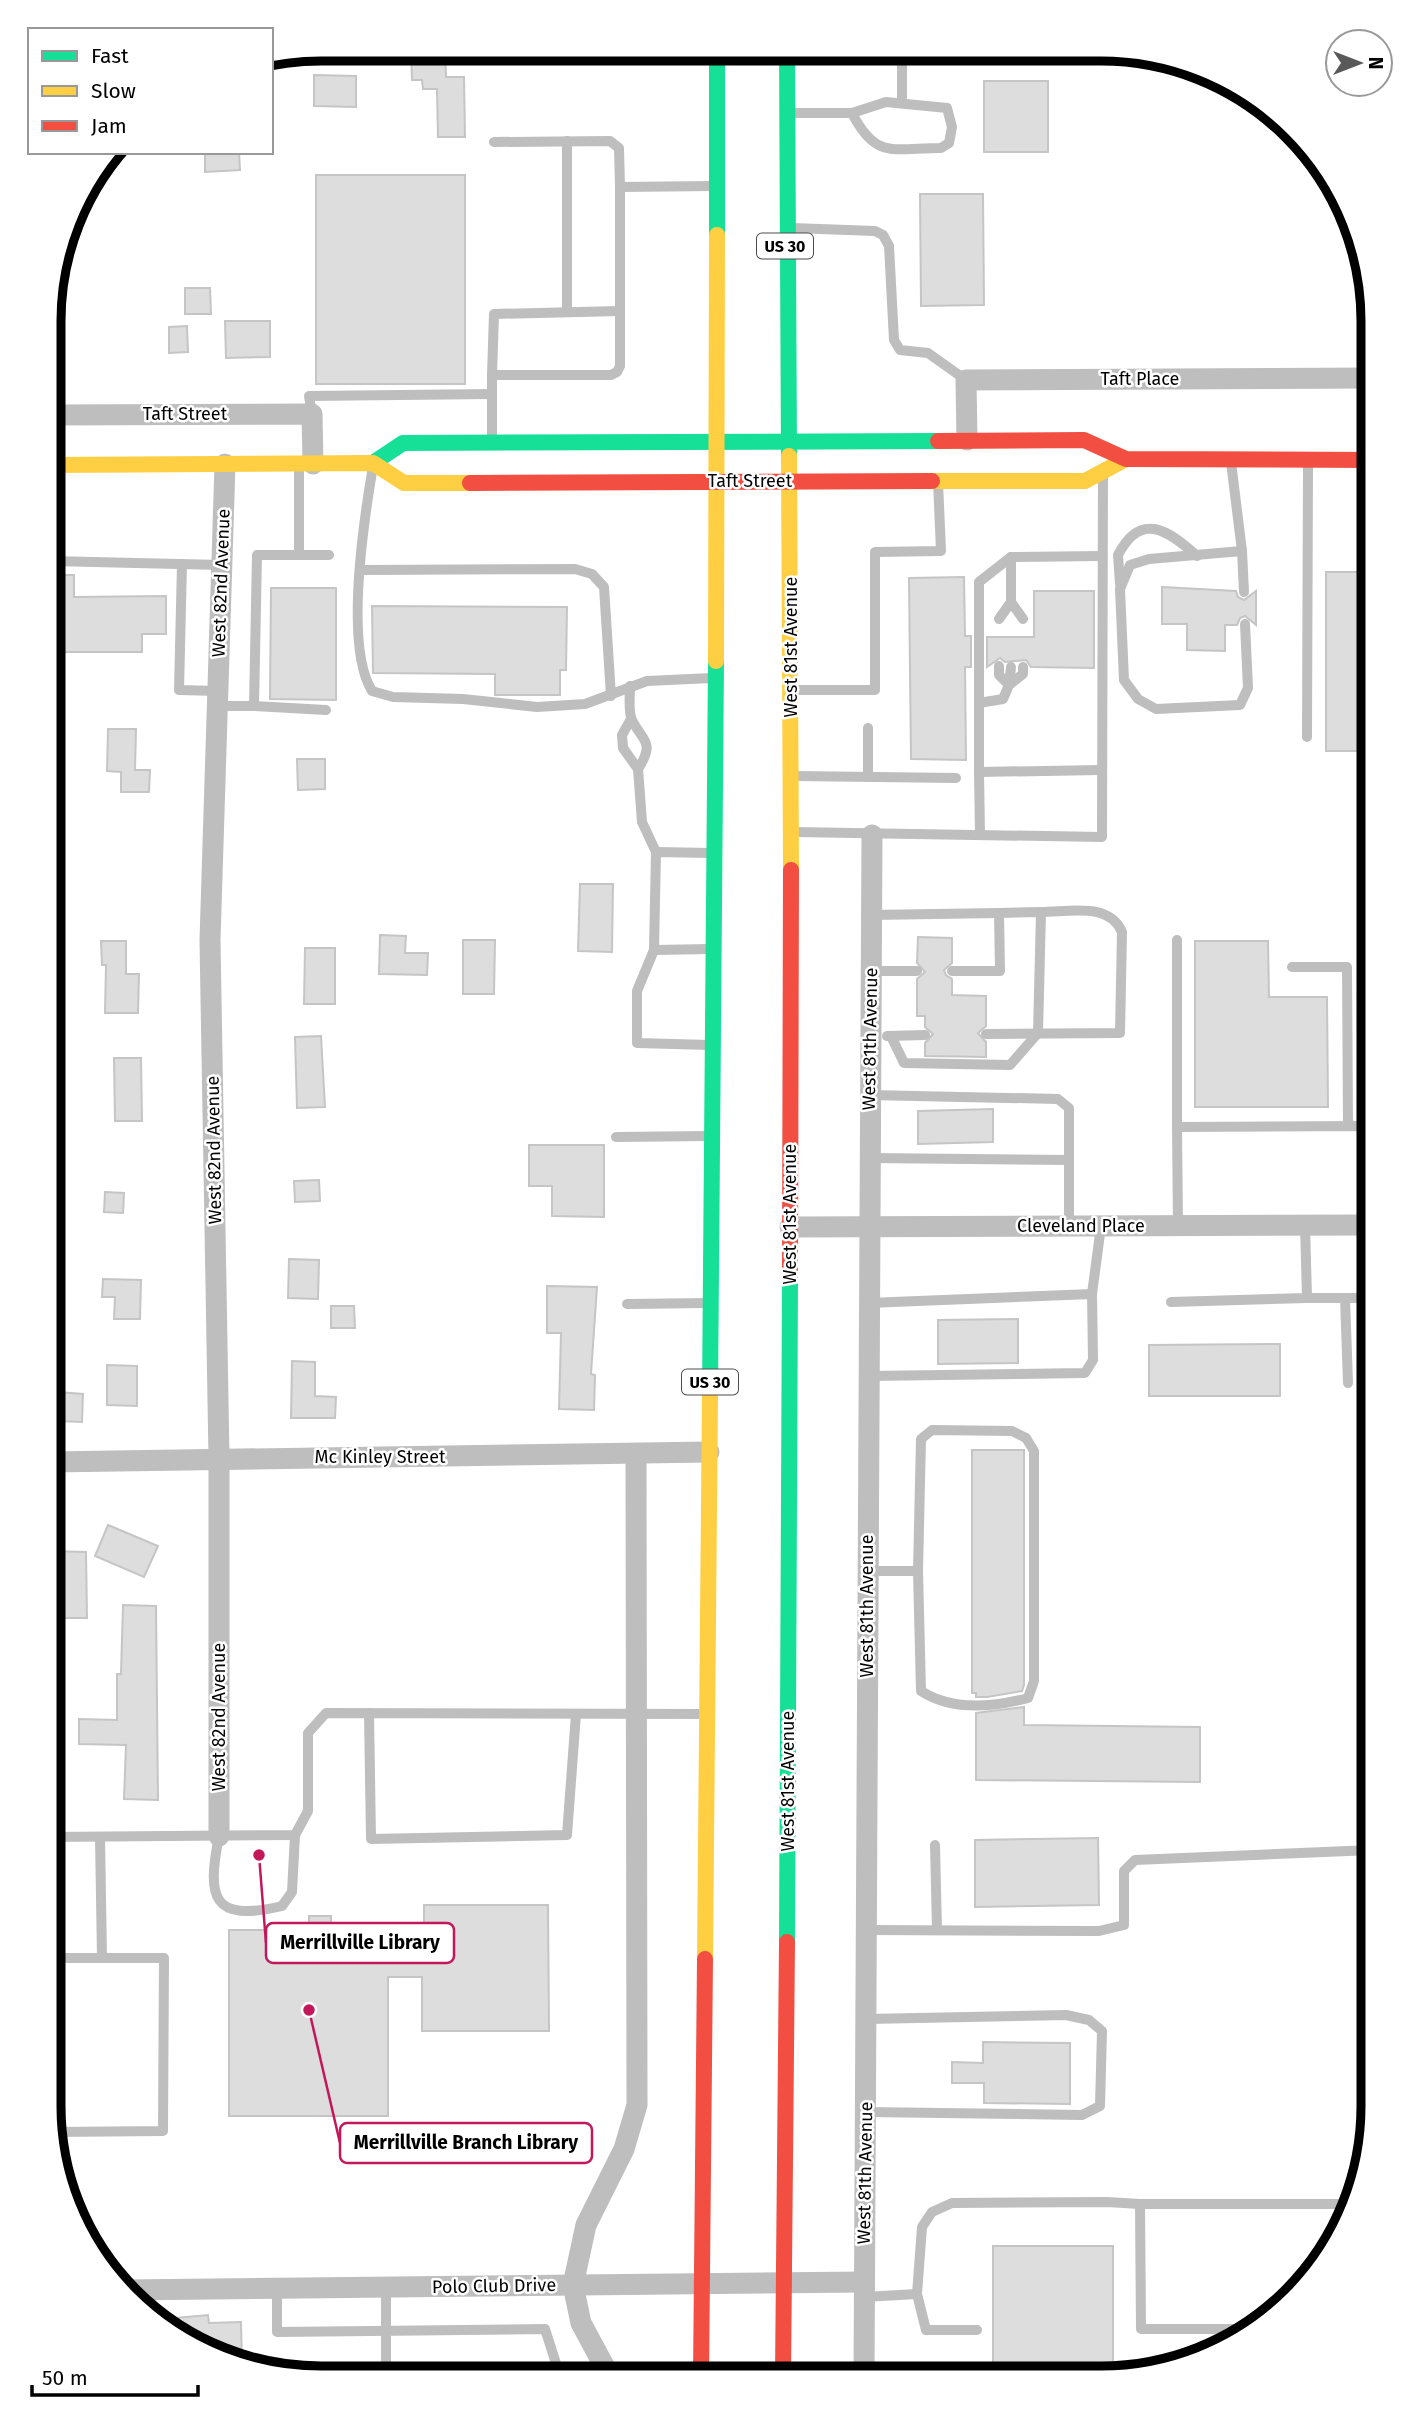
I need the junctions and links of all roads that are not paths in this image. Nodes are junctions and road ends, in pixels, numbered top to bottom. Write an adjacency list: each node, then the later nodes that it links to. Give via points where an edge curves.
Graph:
1 (717, 61): 9 (main road, US 30)
2 (787, 61): 5 (main road, West 81st Avenue / US 30)
3 (902, 61): 4 (lane)
4 (902, 103): 6 (lane, via 886,102); 6 (lane, via 947,107 952,127 949,143 941,148 875,146)
5 (787, 113): 6 (lane); 11 (main road, West 81st Avenue / US 30)
6 (852, 113)
7 (567, 141): 8 (lane); 10 (lane, via 615,143); 12 (lane)
8 (494, 142)
9 (717, 186): 10 (lane); 21 (main road, US 30)
10 (620, 187): 13 (lane)
11 (785, 228): 16 (lane, via 883,235 889,246 894,340 900,350 928,354); 22 (main road, West 81st Avenue / US 30)
12 (567, 311): 13 (lane); 14 (lane, via 494,314)
13 (620, 311): 14 (lane, via 617,372)
14 (492, 375): 17 (lane)
15 (1361, 378): 16 (street, Taft Place)
16 (966, 380): 20 (street)
17 (492, 394): 18 (lane, via 309,396); 23 (lane)
18 (312, 414): 19 (street, Taft Street); 30 (street)
19 (61, 415)
20 (967, 440): 22 (main road); 24 (main road, via 1084,440)
21 (718, 441): 22 (main road); 23 (main road); 33 (main road, US 30)
22 (790, 442): 34 (main road, West 81st Avenue / US 30)
23 (492, 443): 28 (main road, via 403,443)
24 (1126, 459): 25 (main road); 32 (main road, Taft Street)
25 (1231, 460): 26 (main road); 36 (lane)
26 (1308, 460): 27 (main road); 63 (lane)
27 (1361, 460)
28 (373, 463): 30 (main road); 33 (main road, Taft Street, via 404,483); 45 (lane)
29 (225, 464): 30 (main road); 31 (main road); 44 (street, West 82nd Avenue)
30 (306, 464): 37 (lane)
31 (61, 465)
32 (1103, 473): 35 (main road, Taft Street, via 1085,481); 39 (lane)
33 (718, 481): 34 (main road, Taft Street); 52 (main road, US 30)
34 (790, 481): 35 (main road, Taft Street); 55 (main road, West 81st Avenue / US 30)
35 (938, 481): 55 (lane, via 941,551 875,552 875,690)
36 (1242, 551): 40 (lane); 47 (lane)
37 (299, 555): 38 (lane); 59 (lane, via 257,555)
38 (330, 555)
39 (1102, 556): 41 (lane); 65 (lane)
40 (1197, 556): 46 (lane, via 1130,565); 46 (lane, via 1163,529 1136,532 1118,555)
41 (1011, 557): 48 (lane); 58 (lane, via 979,582)
42 (61, 561): 43 (lane)
43 (181, 564): 44 (lane); 57 (lane, via 179,690)
44 (222, 565): 57 (street, West 82nd Avenue)
45 (361, 575): 56 (lane, via 575,569 592,574 604,587); 56 (lane, via 358,635 362,676 372,691 393,697 537,707 585,704)
46 (1120, 589): 51 (lane, via 1124,680 1138,699 1156,709 1240,705 1248,688)
47 (1244, 592)
48 (1011, 602): 49 (lane); 50 (lane)
49 (1005, 619)
50 (1023, 619)
51 (1245, 624)
52 (716, 677): 54 (lane); 74 (main road, US 30)
53 (1009, 685): 53 (lane, via 1023,674 1011,667 999,675); 58 (lane, via 1003,699)
54 (630, 686): 56 (lane); 61 (lane)
55 (791, 690): 67 (main road, West 81st Avenue / US 30)
56 (611, 696)
57 (218, 698): 59 (lane); 117 (street, West 82nd Avenue, via 210,940)
58 (979, 703): 66 (lane)
59 (254, 706): 60 (lane)
60 (326, 710)
61 (631, 719): 64 (lane, via 645,737 645,759); 64 (lane, via 622,735 623,748)
62 (868, 728): 68 (lane)
63 (1307, 737)
64 (638, 769): 73 (lane, via 642,822)
65 (1101, 770): 66 (lane); 72 (lane, via 1102,837)
66 (979, 772): 72 (lane)
67 (791, 776): 68 (lane); 70 (main road, West 81st Avenue / US 30)
68 (868, 777): 69 (lane)
69 (956, 778)
70 (791, 832): 71 (lane); 104 (main road, West 81st Avenue / US 30)
71 (872, 835): 72 (lane); 77 (street, West 81th Avenue)
72 (980, 835)
73 (656, 852): 74 (lane); 80 (lane)
74 (715, 853): 79 (main road, US 30)
75 (1041, 912): 76 (lane); 85 (lane); 85 (lane, via 1104,912 1116,919 1122,932 1120,1033)
76 (999, 913): 77 (lane); 84 (lane, via 1000,971)
77 (871, 915): 82 (street, West 81th Avenue)
78 (1177, 940): 93 (lane)
79 (714, 949): 80 (lane); 89 (main road, US 30)
80 (654, 950): 89 (lane, via 637,991 637,1043)
81 (1292, 967): 91 (lane, via 1347,967)
82 (871, 971): 83 (lane); 88 (street, West 81th Avenue)
83 (917, 971)
84 (952, 971)
85 (1038, 1033): 86 (lane); 88 (lane, via 1010,1065 904,1063)
86 (986, 1034)
87 (925, 1035): 88 (lane)
88 (881, 1036): 90 (street, West 81th Avenue)
89 (713, 1045): 94 (main road, US 30)
90 (869, 1095): 96 (street, West 81th Avenue); 97 (lane, via 1058,1099 1069,1108)
91 (1348, 1125): 92 (lane); 93 (lane)
92 (1361, 1126)
93 (1177, 1127): 98 (lane)
94 (712, 1136): 95 (lane); 110 (main road, US 30)
95 (616, 1137)
96 (869, 1158): 97 (lane); 101 (street, West 81th Avenue)
97 (1069, 1160): 102 (lane)
98 (1178, 1225): 99 (street, Cleveland Place); 103 (street, Cleveland Place)
99 (1305, 1225): 100 (street, Cleveland Place); 106 (lane)
100 (1361, 1225)
101 (868, 1226): 102 (street, Cleveland Place); 104 (street, Cleveland Place); 111 (street, West 81th Avenue)
102 (1069, 1226): 103 (street, Cleveland Place)
103 (1101, 1226): 105 (lane)
104 (790, 1227): 140 (main road, West 81st Avenue / US 30)
105 (1093, 1294): 111 (lane); 113 (lane, via 1093,1360 1086,1373)
106 (1307, 1298): 107 (lane); 109 (lane)
107 (1345, 1298): 108 (lane); 114 (lane)
108 (1361, 1298)
109 (1171, 1302)
110 (710, 1303): 112 (lane); 115 (main road, US 30)
111 (868, 1303): 113 (street, West 81th Avenue)
112 (627, 1304)
113 (868, 1376): 119 (street, West 81th Avenue)
114 (1348, 1382)
115 (709, 1452): 116 (street, Mc Kinley Street); 124 (main road, US 30)
116 (636, 1455): 117 (street, Mc Kinley Street); 123 (street)
117 (219, 1458): 118 (street, Mc Kinley Street); 126 (street, West 82nd Avenue)
118 (61, 1462)
119 (866, 1571): 120 (lane); 131 (street, West 81th Avenue)
120 (918, 1571): 120 (lane, via 921,1691 942,1703 995,1705 1028,1698 1034,1681 1034,1451 1026,1438 1012,1431 932,1430 921,1439)
121 (369, 1713): 122 (lane); 122 (lane, via 371,1839 567,1835); 125 (lane, via 326,1713 313,1724 308,1745 308,1811)
122 (576, 1714): 123 (lane)
123 (638, 1714): 124 (lane); 142 (street, via 637,2105 624,2149 586,2225)
124 (707, 1714): 141 (main road, US 30)
125 (295, 1835): 126 (lane); 126 (lane, via 292,1892 282,1906 264,1910 230,1909 214,1896 211,1874)
126 (219, 1836): 128 (lane)
127 (61, 1837): 128 (lane)
128 (100, 1837): 134 (lane)
129 (935, 1845): 132 (lane)
130 (1361, 1851): 132 (lane, via 1135,1860 1124,1871 1124,1925 1099,1931)
131 (867, 1930): 132 (lane); 135 (street, West 81th Avenue)
132 (937, 1930)
133 (61, 1958): 134 (lane)
134 (102, 1958): 137 (lane, via 164,1958 163,2131)
135 (867, 2019): 136 (street, West 81th Avenue); 136 (lane, via 1066,2014 1089,2020 1102,2031 1100,2106 1082,2115)
136 (866, 2112): 145 (street, West 81th Avenue)
137 (63, 2132)
138 (1140, 2204): 139 (lane); 147 (lane, via 951,2203 932,2211 922,2227); 148 (lane, via 1141,2329)
139 (1341, 2204)
140 (785, 2282): 141 (street, Polo Club Drive); 145 (street, Polo Club Drive); 155 (main road, West 81st Avenue / US 30)
141 (702, 2283): 142 (street, Polo Club Drive); 154 (main road, US 30)
142 (573, 2285): 143 (street, Polo Club Drive); 153 (street, via 582,2323)
143 (386, 2287): 144 (street, Polo Club Drive); 150 (lane)
144 (277, 2288): 146 (street, Polo Club Drive); 150 (lane, via 277,2332)
145 (864, 2289): 147 (lane); 156 (street, West 81th Avenue)
146 (137, 2290)
147 (917, 2294): 149 (lane, via 926,2330)
148 (1234, 2329)
149 (977, 2330)
150 (386, 2331): 151 (lane); 152 (lane, via 545,2329)
151 (386, 2366)
152 (558, 2366)
153 (604, 2366)
154 (701, 2366)
155 (783, 2366)
156 (863, 2366)

